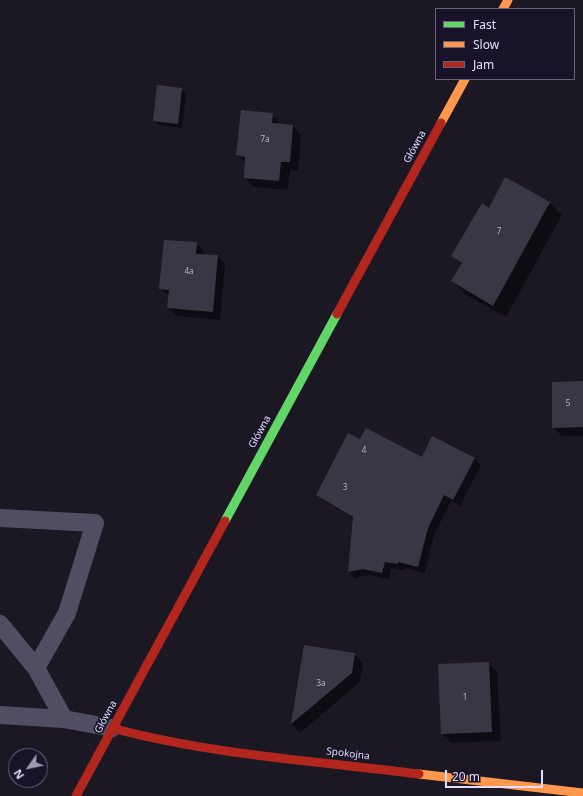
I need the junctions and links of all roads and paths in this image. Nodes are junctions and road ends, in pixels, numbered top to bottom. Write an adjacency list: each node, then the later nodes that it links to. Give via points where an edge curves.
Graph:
1 (464, 80): 7 (main road, Główna)
2 (0, 518): 4 (lane, via 95,523 67,613)
3 (0, 624): 4 (lane)
4 (36, 668): 6 (lane)
5 (0, 714): 6 (lane)
6 (64, 719): 7 (lane)
7 (112, 728): 8 (main road, Spokojna, via 157,740 229,751); 9 (main road, Główna)
8 (583, 793)
9 (76, 796)

